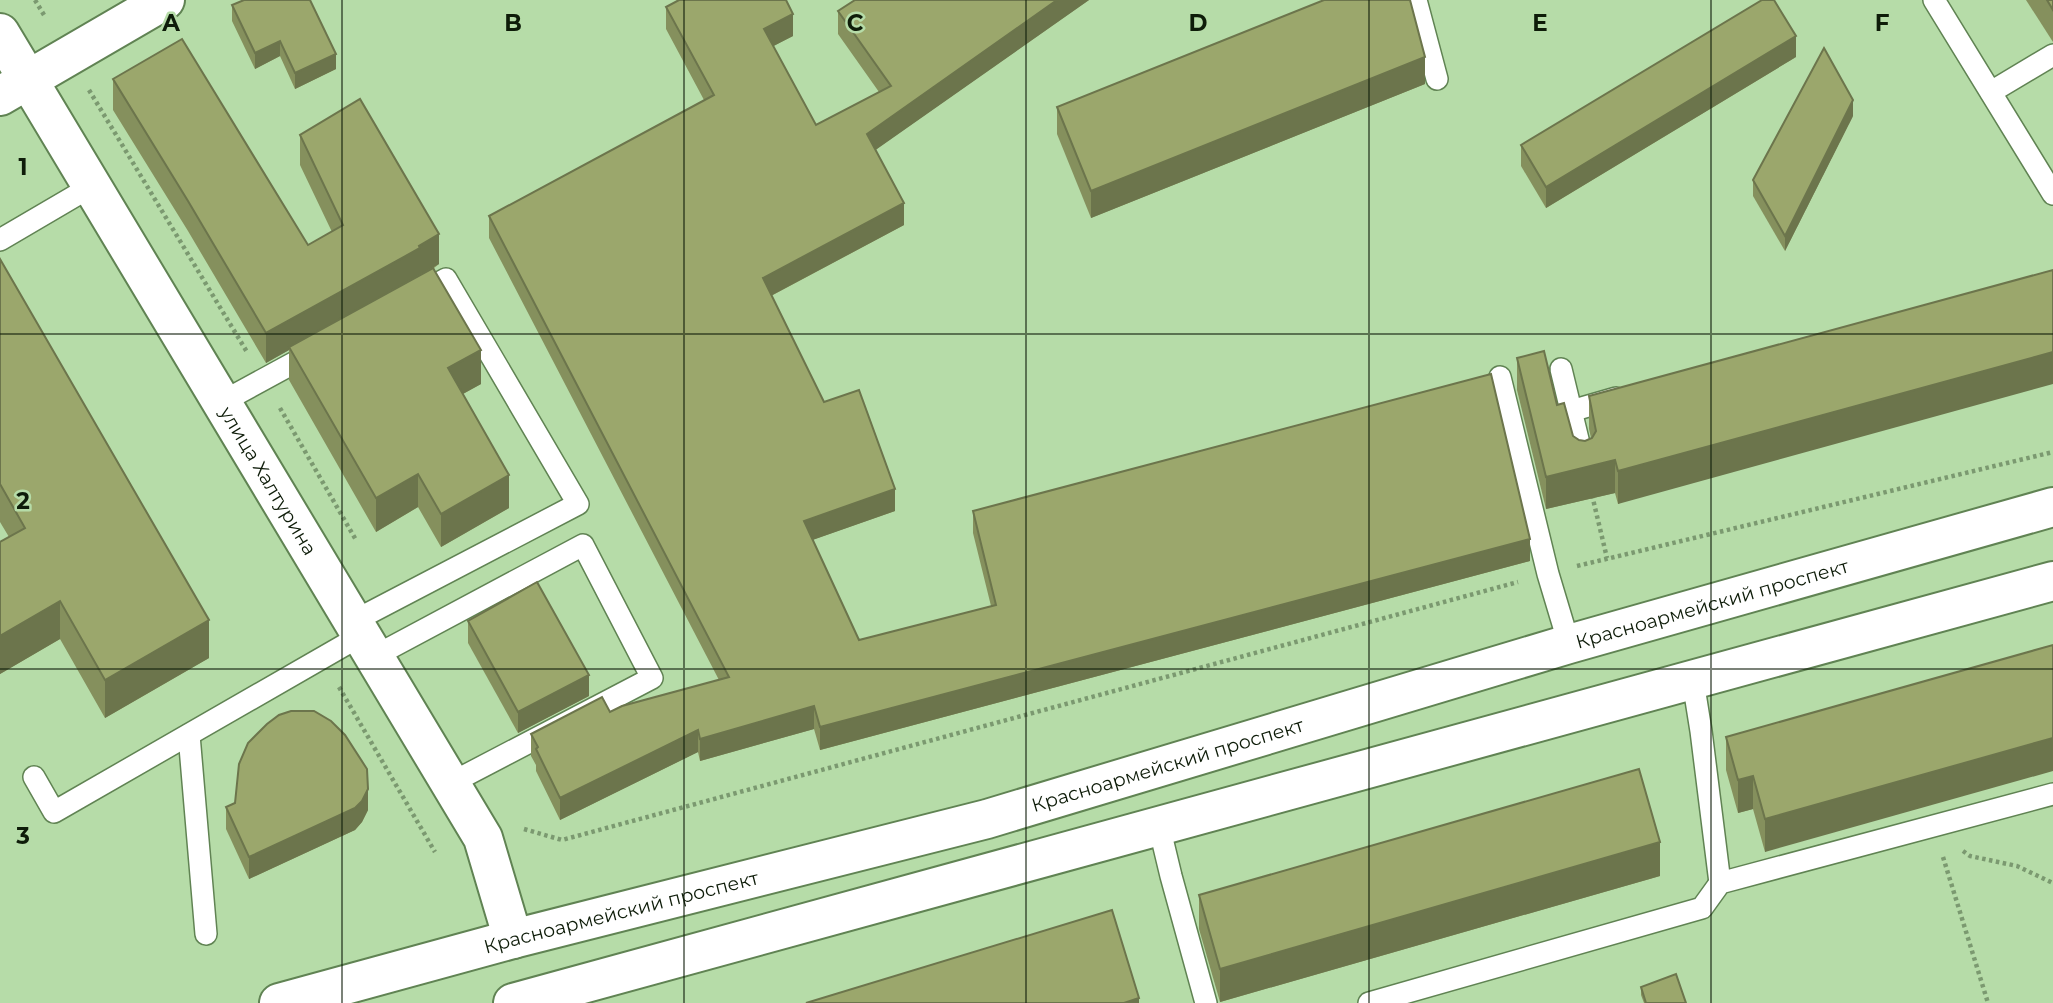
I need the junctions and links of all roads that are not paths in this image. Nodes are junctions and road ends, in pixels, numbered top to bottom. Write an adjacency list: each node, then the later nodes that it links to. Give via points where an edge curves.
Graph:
1 (165, 0): 7 (main road)
2 (1416, 0): 6 (lane)
3 (1934, 0): 8 (lane)
4 (0, 33): 7 (main road, улица Халтурина)
5 (2053, 55): 8 (lane)
6 (1437, 79)
7 (14, 88): 9 (main road, улица Халтурина)
8 (1991, 92): 10 (lane)
9 (92, 186): 11 (lane); 17 (main road, улица Халтурина)
10 (2053, 194)
11 (0, 240)
12 (398, 306): 22 (lane, via 446,279 578,504)
13 (326, 346): 17 (lane)
14 (1561, 369): 18 (lane)
15 (1500, 377): 23 (lane)
16 (1636, 392): 18 (lane)
17 (222, 402): 22 (main road, улица Халтурина)
18 (1571, 411): 19 (lane)
19 (1583, 460)
20 (2053, 507): 23 (main road, Красноармейский проспект)
21 (2053, 581): 24 (main road)
22 (363, 638): 25 (lane); 27 (main road, улица Халтурина); 27 (lane, via 583,545 652,678)
23 (1569, 644): 32 (main road, Красноармейский проспект, via 987,819)
24 (1693, 681): 29 (main road); 30 (lane)
25 (189, 735): 26 (lane, via 54,812); 31 (lane)
26 (34, 777)
27 (451, 783): 32 (main road, улица Халтурина, via 484,838)
28 (2053, 794): 30 (lane, via 1934,830)
29 (1159, 826): 34 (main road); 35 (lane)
30 (1720, 884): 36 (lane, via 1702,908)
31 (206, 934)
32 (513, 939): 33 (main road, Красноармейский проспект)
33 (279, 1003)
34 (513, 1003)
35 (1206, 1003)
36 (1369, 1003)

